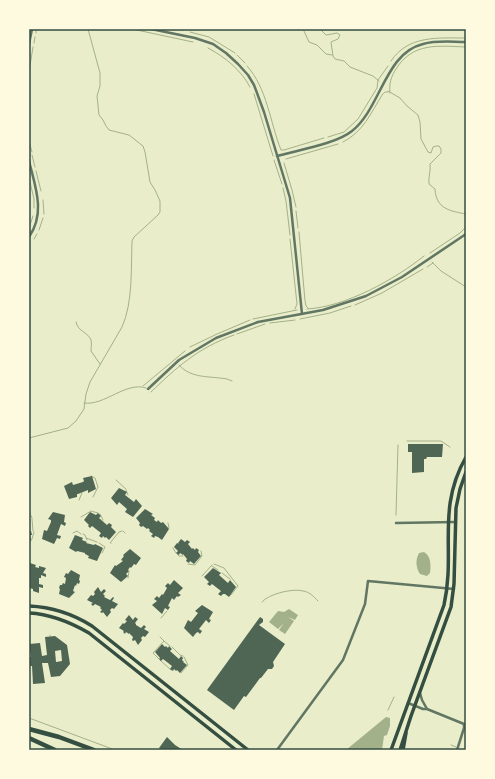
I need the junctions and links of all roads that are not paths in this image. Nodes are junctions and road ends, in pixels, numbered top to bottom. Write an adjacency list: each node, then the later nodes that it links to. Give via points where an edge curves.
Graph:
1 (32, 29): 4 (street)
2 (151, 29): 5 (street, via 208,42 238,64 255,88)
3 (466, 42): 5 (street, via 430,42 409,50 395,64 368,113 352,131 338,139)
4 (29, 44)
5 (277, 156): 9 (street, via 290,198)
6 (29, 161): 8 (street, via 39,207 37,222)
7 (466, 234): 9 (street, via 402,277 370,294 335,307)
8 (29, 237)
9 (302, 314): 10 (street, via 258,322 216,338 179,360)
10 (148, 389)
11 (466, 457): 13 (main road, via 452,489)
12 (466, 472): 14 (main road, via 457,498)
13 (448, 522): 14 (street); 15 (street); 16 (main road)
14 (455, 522): 17 (main road)
15 (396, 523)
16 (447, 589): 17 (street); 20 (main road); 33 (street, via 368,581 365,602 343,660)
17 (454, 590): 21 (main road, via 449,614)
18 (29, 606): 32 (main road, via 74,616 92,626)
19 (29, 613): 31 (main road, via 46,615 89,633)
20 (428, 650): 21 (street); 23 (main road)
21 (435, 653): 22 (main road)
22 (420, 692): 24 (main road); 25 (street)
23 (408, 704): 24 (street); 34 (main road)
24 (415, 706): 25 (street); 27 (main road)
25 (427, 709): 37 (street, via 464,724)
26 (29, 729): 30 (highway)
27 (407, 730): 35 (main road); 36 (main road)
28 (29, 738): 29 (highway)
29 (55, 750)
30 (94, 750)
31 (236, 750)
32 (248, 750)
33 (277, 750)
34 (391, 750)
35 (400, 750)
36 (404, 750)
37 (458, 750)

